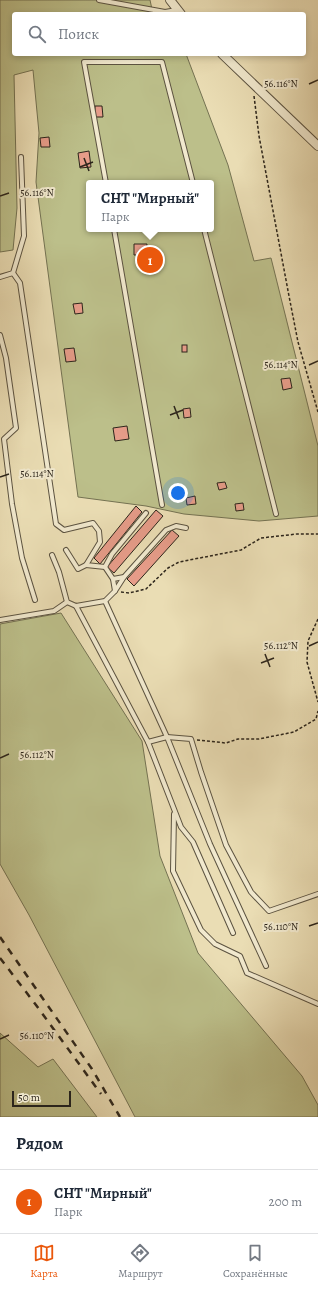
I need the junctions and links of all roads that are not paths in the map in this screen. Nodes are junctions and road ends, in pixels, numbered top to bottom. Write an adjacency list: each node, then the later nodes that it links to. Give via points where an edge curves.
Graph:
1 (99, 0): 3 (lane, via 165,12)
2 (170, 0): 3 (street)
3 (179, 12)
4 (224, 56): 5 (street)
5 (318, 146)
6 (21, 157): 11 (lane, via 24,236)
7 (105, 180): 8 (lane, via 84,62 162,62)
8 (192, 180)
9 (115, 232): 14 (lane)
10 (205, 232): 16 (lane)
11 (13, 273): 12 (lane); 20 (lane, via 20,283 56,524 64,530 93,523 99,531 100,542)
12 (0, 277)
13 (0, 335): 25 (lane, via 6,358 16,428 4,439 12,504 22,558)
14 (162, 505)
15 (146, 513): 21 (lane, via 112,554)
16 (276, 514)
17 (186, 528): 22 (lane, via 176,526 166,530)
18 (66, 550): 20 (lane, via 78,570)
19 (52, 555): 27 (lane)
20 (86, 565): 21 (lane)
21 (105, 567): 23 (lane)
22 (124, 577): 23 (lane); 24 (lane)
23 (113, 579): 24 (lane)
24 (114, 592): 26 (lane)
25 (35, 600)
26 (105, 601): 28 (lane); 30 (lane)
27 (67, 602): 28 (lane); 29 (lane, via 54,611)
28 (76, 606): 31 (lane)
29 (0, 620)
30 (168, 737): 31 (lane); 33 (lane, via 191,739 226,845 251,892 269,911); 35 (lane, via 210,844)
31 (148, 742): 32 (lane)
32 (175, 811): 34 (lane, via 181,827 193,842); 36 (lane, via 173,872 201,930 215,944 240,956 247,973)
33 (318, 894)
34 (233, 933)
35 (266, 966)
36 (318, 1004)

